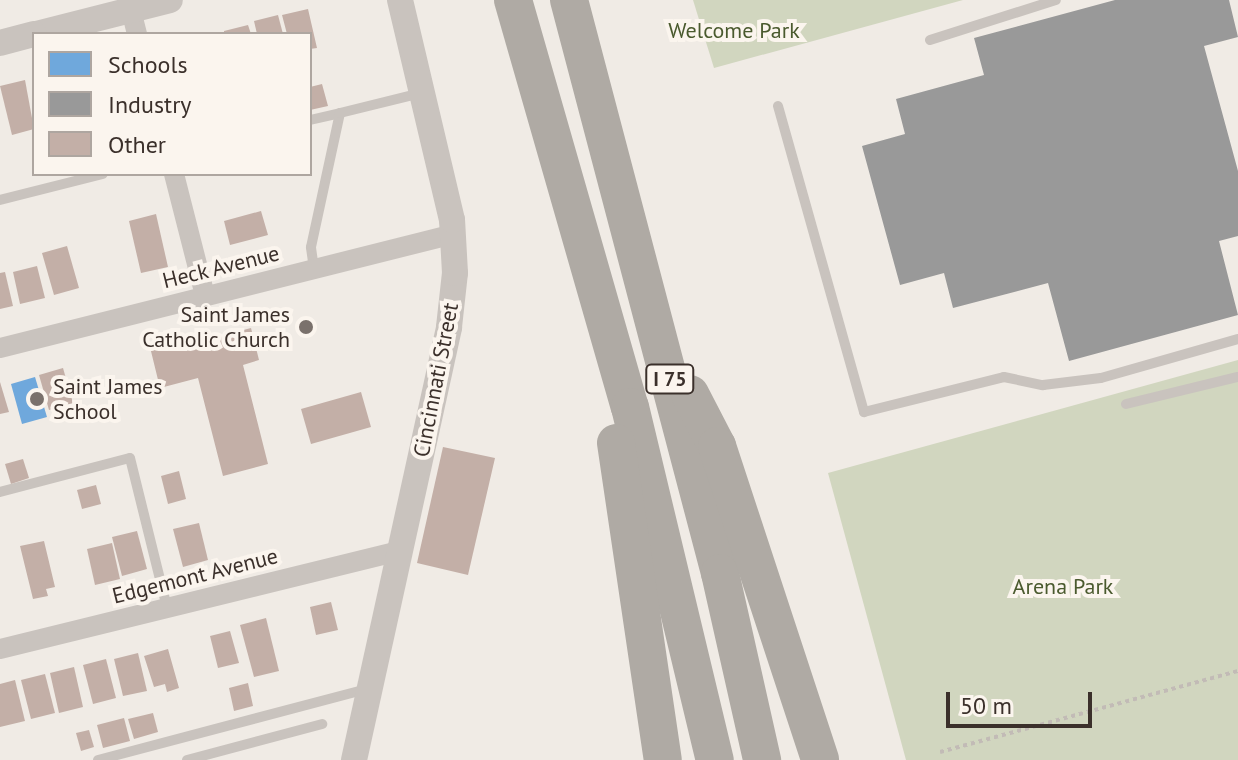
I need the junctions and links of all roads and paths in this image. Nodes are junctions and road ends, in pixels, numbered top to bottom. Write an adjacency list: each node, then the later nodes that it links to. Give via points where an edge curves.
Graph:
1 (170, 0): 6 (street)
2 (400, 0): 11 (street, Cincinnati Street)
3 (513, 0): 22 (highway, I 75)
4 (569, 0): 21 (highway, I 75)
5 (1056, 0): 9 (lane)
6 (132, 15): 7 (street)
7 (45, 32)
8 (32, 35): 10 (street)
9 (930, 40)
10 (0, 43)
11 (422, 93): 13 (lane); 18 (street, Cincinnati Street)
12 (778, 106): 23 (lane, via 864,412 1004,377 1043,385 1101,378)
13 (340, 113): 14 (lane); 19 (lane, via 311,247)
14 (312, 120)
15 (95, 176): 17 (lane)
16 (175, 176): 20 (street)
17 (0, 200)
18 (453, 234): 19 (street, Heck Avenue); 28 (street, Cincinnati Street, via 451,315)
19 (314, 269): 20 (street, Heck Avenue)
20 (205, 296): 24 (street, Heck Avenue)
21 (658, 334): 40 (highway, I 75); 41 (highway, via 717,446)
22 (609, 337): 38 (highway, via 612,428); 39 (highway, I 75, via 660,521)
23 (1238, 339)
24 (0, 348)
25 (1238, 377): 26 (lane)
26 (1126, 404)
27 (0, 492): 29 (lane, via 130,458)
28 (402, 550): 29 (street, Edgemont Avenue); 32 (street, Cincinnati Street)
29 (167, 607): 30 (street, Edgemont Avenue)
30 (0, 649)
31 (1238, 671): 34 (path)
32 (368, 689): 35 (lane); 37 (street, Cincinnati Street)
33 (322, 724): 36 (lane)
34 (940, 752)
35 (98, 760)
36 (187, 760)
37 (354, 760)
38 (663, 760)
39 (715, 760)
40 (762, 760)
41 (820, 760)

